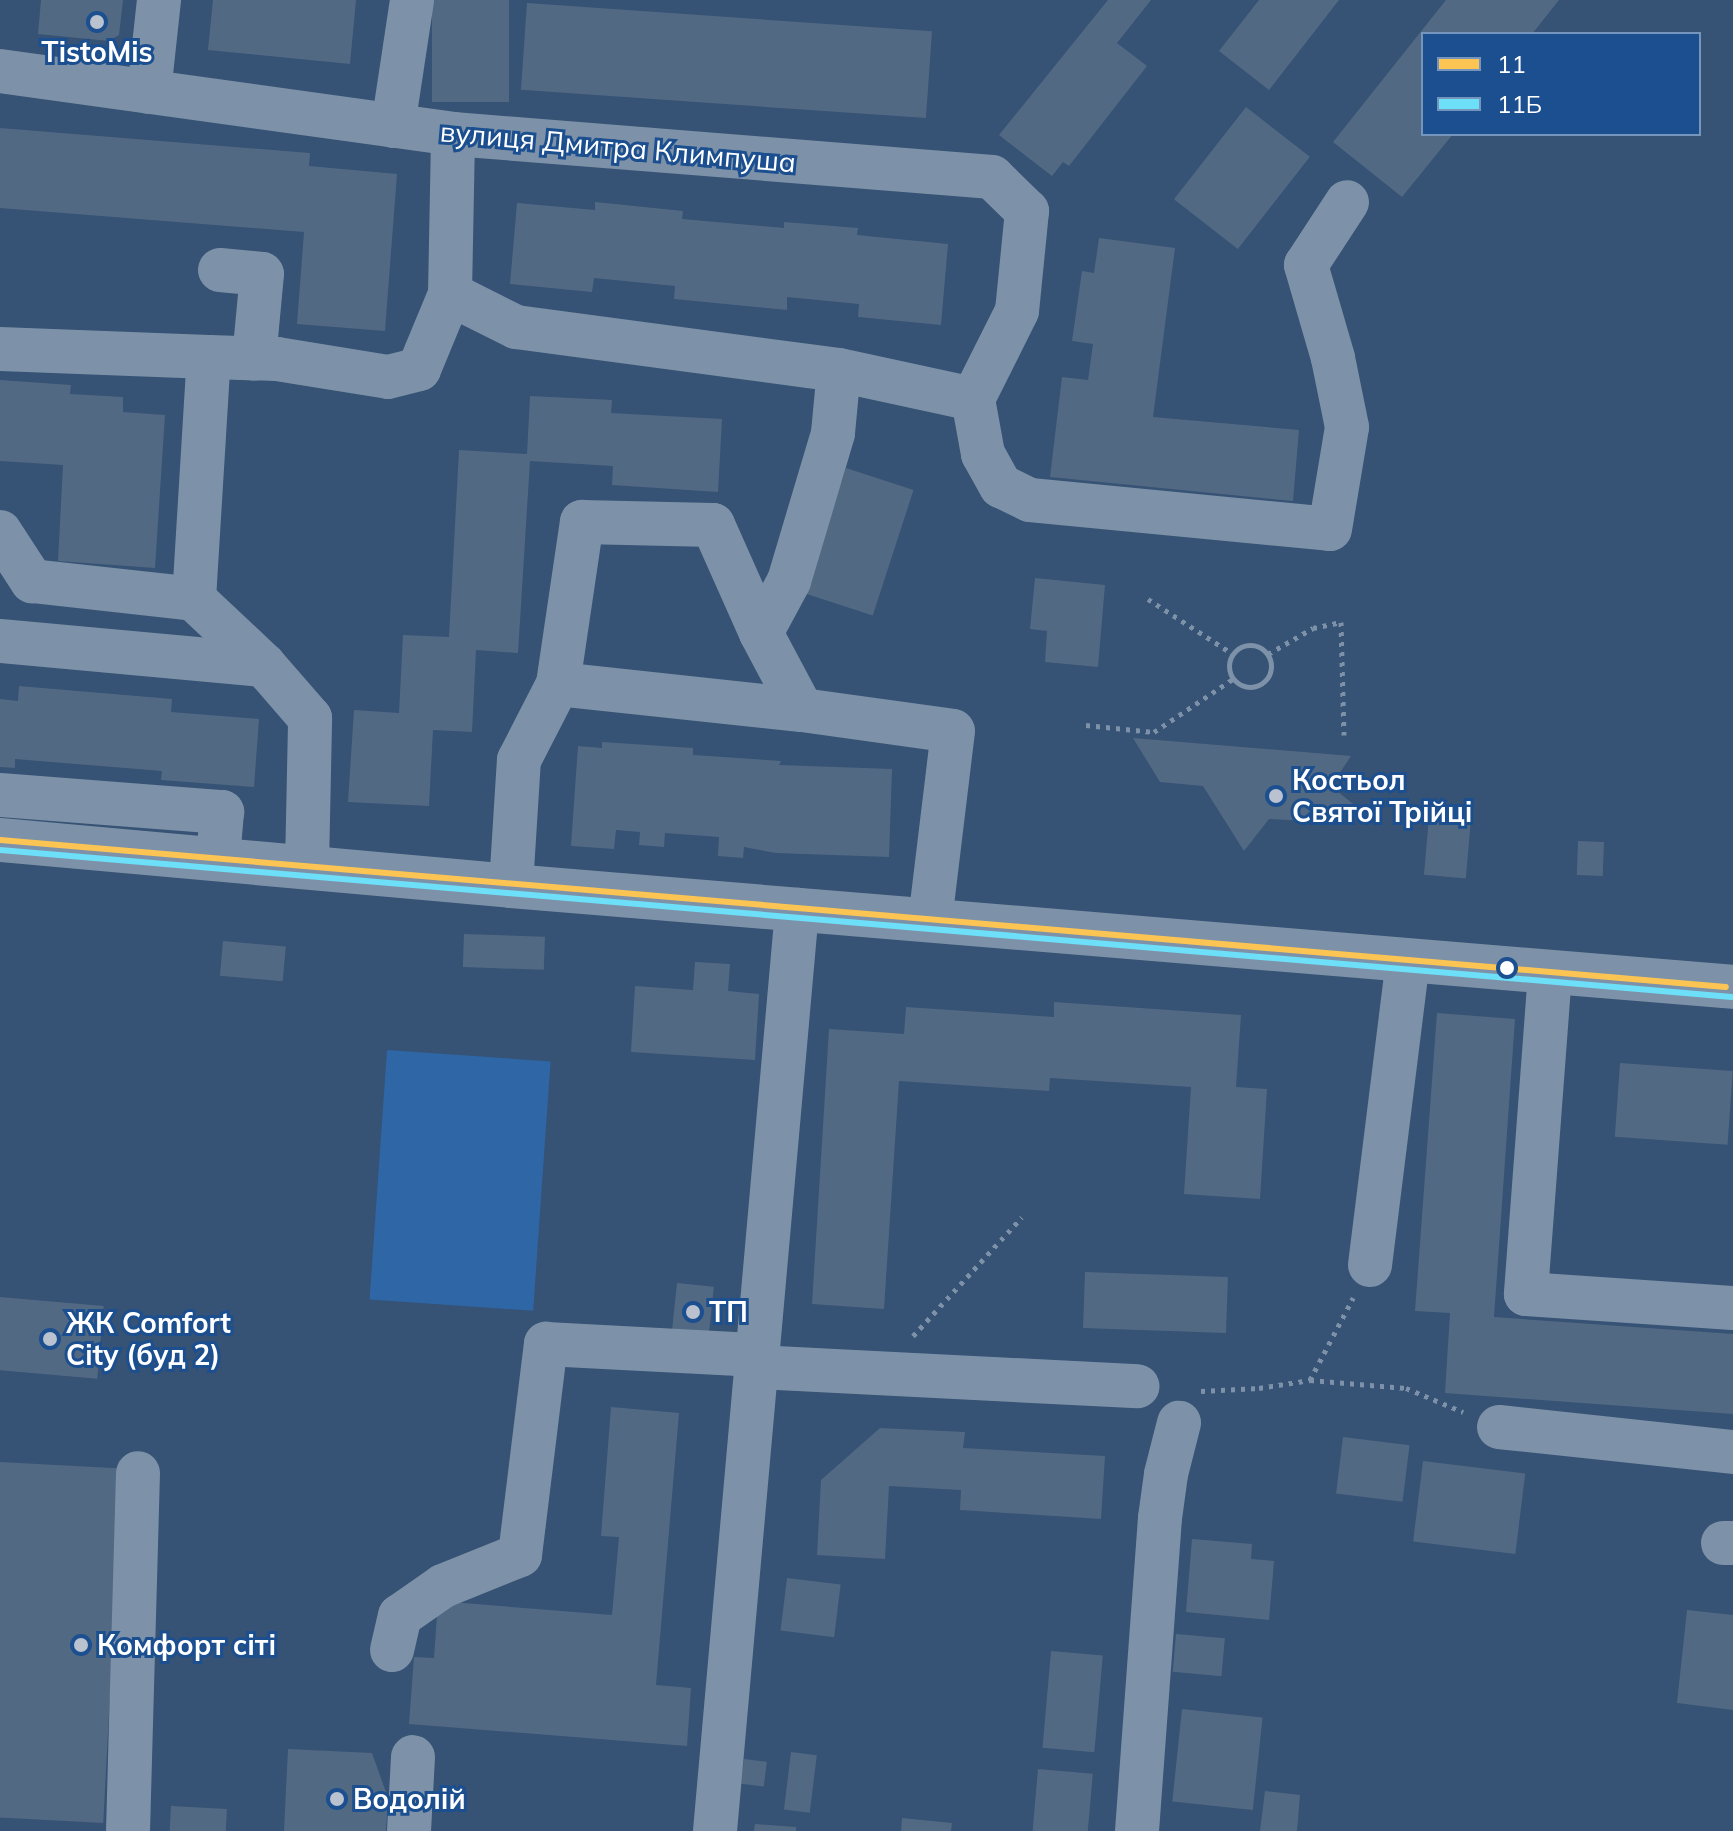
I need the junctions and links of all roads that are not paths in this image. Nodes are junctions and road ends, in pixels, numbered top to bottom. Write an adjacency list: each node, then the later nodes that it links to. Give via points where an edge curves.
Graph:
1 (159, 0): 4 (street)
2 (412, 0): 5 (street)
3 (0, 71): 4 (street, вулиця Дмитра Климпуша)
4 (149, 92): 5 (street, вулиця Дмитра Климпуша)
5 (393, 126): 6 (street, вулиця Дмитра Климпуша)
6 (453, 134): 9 (street); 14 (street, вулиця Дмитра Климпуша, via 992,177 1027,211 1017,311)
7 (1347, 202): 14 (street, via 1306,265 1347,427 1330,529 1030,500 1001,486 983,454)
8 (220, 270): 12 (street, via 262,274)
9 (450, 294): 12 (street, via 419,369 388,377); 13 (street, via 516,327)
10 (0, 349): 11 (street)
11 (209, 357): 12 (street); 16 (street)
12 (254, 359)
13 (839, 370): 14 (street); 17 (street, via 833,433 789,581)
14 (973, 399)
15 (0, 532): 16 (street, via 32,581)
16 (194, 599): 19 (street)
17 (761, 633): 20 (street, via 713,525 582,522); 21 (street)
18 (0, 641): 19 (street)
19 (264, 665): 25 (street, via 310,718)
20 (558, 684): 21 (street); 26 (street, via 519,760)
21 (802, 710): 28 (street, via 953,731)
22 (0, 795): 24 (street, via 222,812)
23 (0, 840): 24 (street)
24 (218, 859): 25 (street)
25 (307, 867): 26 (street)
26 (511, 886): 27 (street)
27 (797, 910): 28 (street); 34 (street)
28 (930, 920): 29 (street)
29 (1408, 961): 30 (street); 32 (street)
30 (1550, 973): 31 (street); 33 (street, via 1526,1294)
31 (1733, 987)
32 (1370, 1265)
33 (1733, 1308)
34 (758, 1361): 35 (street); 40 (street, via 546,1344 520,1555 443,1586 400,1616); 44 (street)
35 (1138, 1386)
36 (1179, 1423): 45 (street, via 1160,1518)
37 (1499, 1427): 38 (street)
38 (1733, 1452)
39 (138, 1473): 42 (street)
40 (392, 1650)
41 (413, 1757): 43 (street)
42 (128, 1831)
43 (409, 1831)
44 (715, 1831)
45 (1137, 1831)

